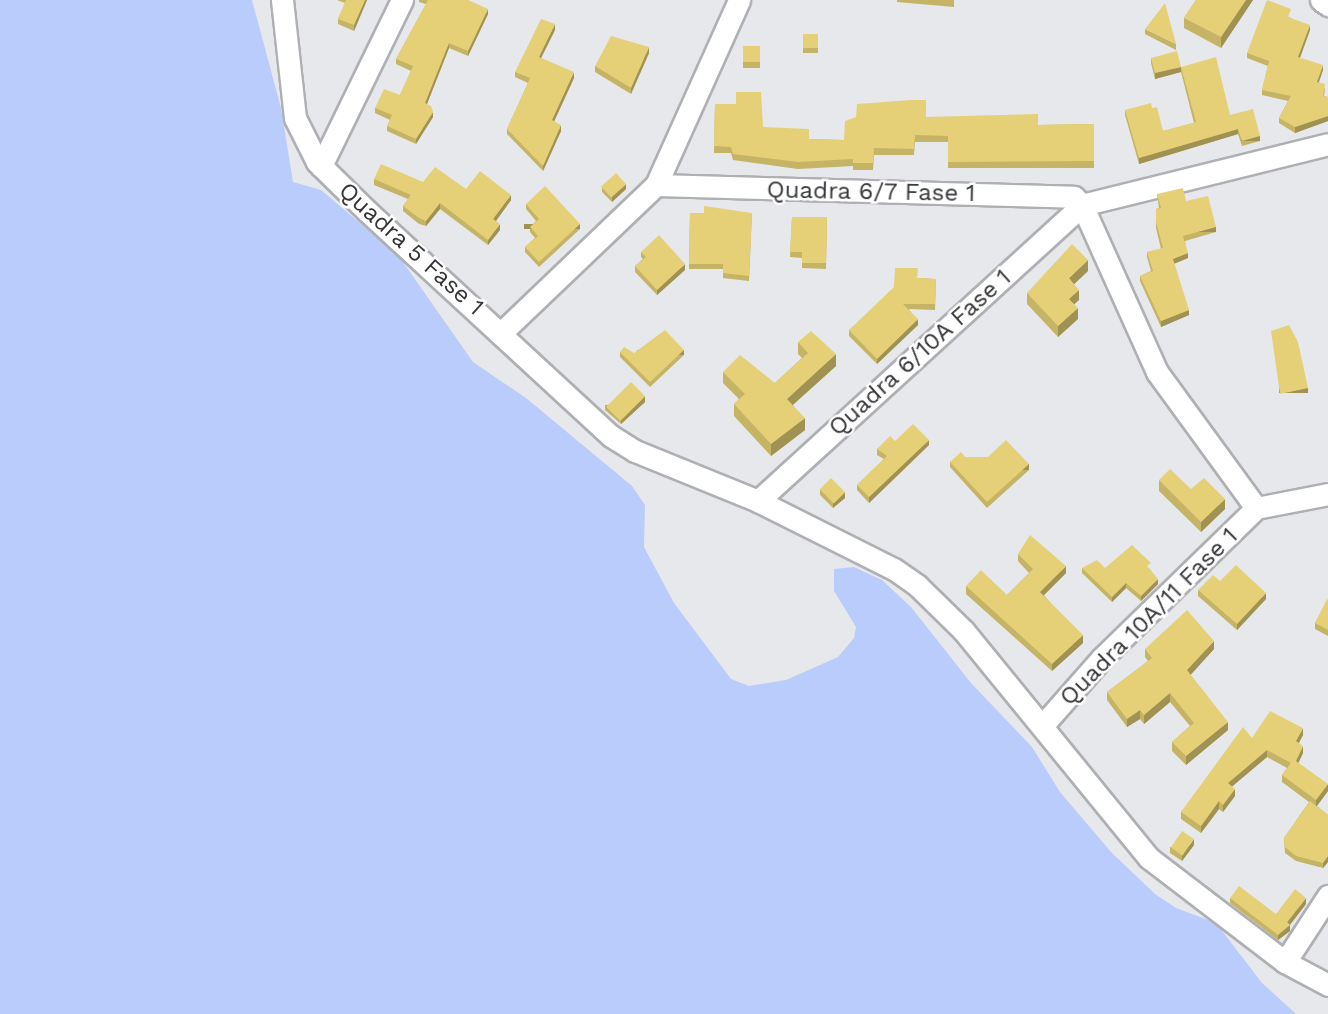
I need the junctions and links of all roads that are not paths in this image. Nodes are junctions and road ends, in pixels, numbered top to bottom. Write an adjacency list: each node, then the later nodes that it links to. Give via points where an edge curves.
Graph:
1 (282, 0): 7 (street, Quadra 5 Fase 1, via 291,103 306,144)
2 (402, 0): 7 (street)
3 (739, 0): 8 (street)
4 (1321, 0): 5 (street)
5 (1328, 5)
6 (1328, 144): 9 (street)
7 (321, 166): 10 (street, Quadra 5 Fase 1)
8 (656, 185): 9 (street, Quadra 6/7 Fase 1, via 853,194 1069,196); 10 (street)
9 (1082, 205): 12 (street, Quadra 6/10A Fase 1); 13 (street, via 1157,372)
10 (502, 332): 12 (street, Quadra 5 Fase 1, via 611,436 635,451)
11 (1328, 494): 13 (street)
12 (758, 501): 14 (street, Quadra 5 Fase 1, via 894,569 918,586 963,630)
13 (1256, 509): 14 (street, Quadra 10A/11 Fase 1, via 1102,658)
14 (1042, 726): 16 (street, Quadra 5 Fase 1, via 1149,858)
15 (1328, 896): 16 (street)
16 (1285, 962): 17 (street, Quadra 5 Fase 1)
17 (1328, 985)

